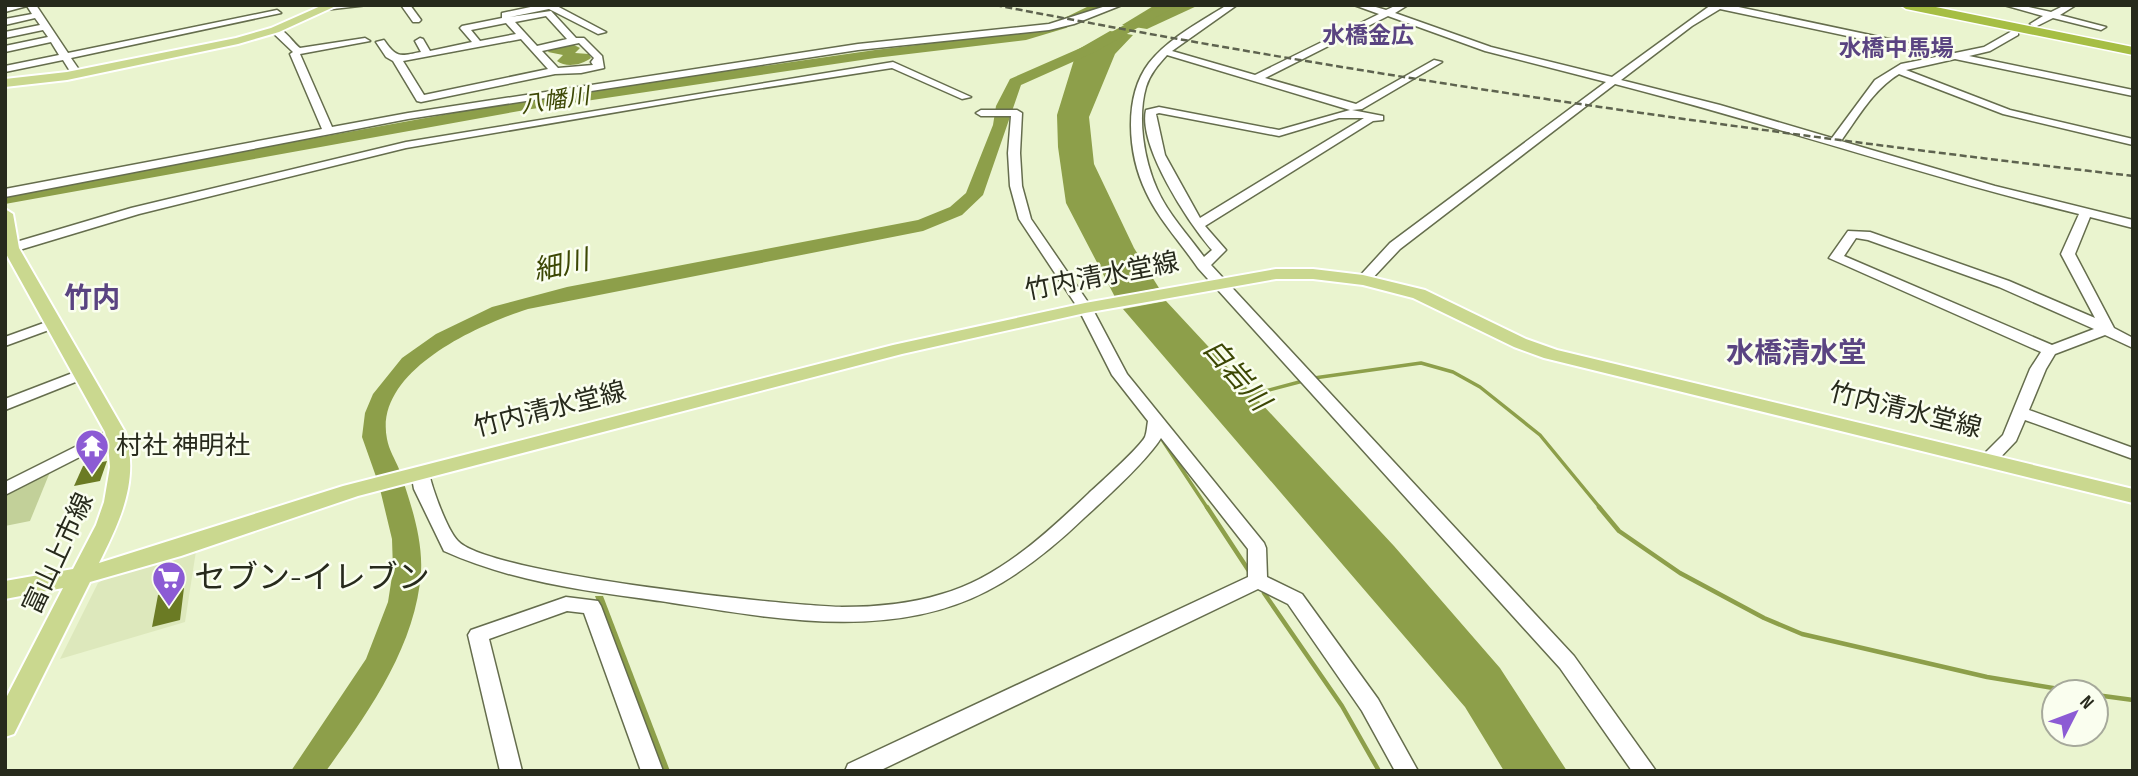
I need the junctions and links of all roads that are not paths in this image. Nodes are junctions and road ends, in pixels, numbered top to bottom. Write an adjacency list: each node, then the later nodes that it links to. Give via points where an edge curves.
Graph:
1 (24, 5): 16 (street)
2 (31, 5): 19 (street)
3 (364, 5): 15 (street)
4 (405, 5): 21 (street)
5 (1118, 5): 59 (street, via 1028,31 859,47)
6 (1233, 5): 41 (street)
7 (1357, 5): 18 (street)
8 (1404, 5): 18 (street)
9 (1718, 5): 45 (street); 54 (street)
10 (1906, 5): 40 (highway)
11 (1923, 5): 40 (highway)
12 (2008, 5): 20 (street)
13 (2072, 5): 20 (street)
14 (549, 6): 22 (street, via 505,15); 28 (street)
15 (330, 7): 27 (main road)
16 (5, 9)
17 (277, 13): 42 (street)
18 (1389, 13): 53 (street); 54 (street, via 1488,49)
19 (38, 15): 23 (street); 25 (street)
20 (2051, 15): 24 (street); 26 (street)
21 (416, 20)
22 (508, 20): 31 (street); 35 (street, via 548,13); 37 (street, via 465,28)
23 (5, 22)
24 (2035, 24)
25 (46, 27): 30 (street); 32 (street)
26 (2101, 27)
27 (275, 30): 33 (street, via 299,51); 52 (main road)
28 (601, 32)
29 (2015, 33): 45 (street, via 1987,49)
30 (5, 35)
31 (523, 36): 37 (street); 39 (street)
32 (54, 39): 38 (street); 42 (street)
33 (365, 41)
34 (420, 41): 44 (street)
35 (574, 41): 39 (street); 50 (street, via 581,40 599,58 600,66)
36 (382, 42): 46 (street)
37 (478, 44): 44 (street)
38 (5, 49)
39 (535, 49): 50 (street)
40 (2133, 49)
41 (1166, 52): 53 (street); 68 (street, via 1140,86 1136,123 1151,190)
42 (63, 53): 47 (street); 49 (street); 52 (street)
43 (295, 54): 59 (street)
44 (428, 54): 46 (street)
45 (1954, 55): 51 (street, via 1920,61); 56 (street)
46 (397, 59): 50 (street, via 421,99)
47 (5, 61)
48 (1437, 62): 53 (street, via 1358,107)
49 (5, 69)
50 (555, 71)
51 (1898, 71): 60 (street, via 1871,91); 61 (street, via 2007,112)
52 (76, 74): 55 (main road)
53 (1256, 79)
54 (1613, 81): 60 (street); 69 (street, via 1395,246)
55 (5, 83)
56 (2133, 93)
57 (966, 97): 67 (street, via 893,65 712,93 406,145 135,211)
58 (981, 113): 71 (street, via 1017,113 1016,186 1025,220)
59 (328, 131): 62 (street)
60 (1835, 142): 63 (street)
61 (2133, 142)
62 (5, 194)
63 (2087, 213): 65 (street); 73 (street, via 2068,254)
64 (5, 214): 67 (main road, 富山上市線)
65 (2133, 224)
66 (1197, 225): 66 (street, via 1371,118 1379,118 1343,112 1279,133 1150,112 1159,155); 68 (street, via 1219,250)
67 (11, 248): 72 (main road, 富山上市線)
68 (1203, 265): 70 (street)
69 (1363, 280): 70 (main road, 竹内清水堂線, via 1276,274); 82 (main road, 竹内清水堂線, via 1419,294 1551,354)
70 (1218, 283): 71 (main road, 竹内清水堂線); 94 (street, via 1567,662)
71 (1085, 308): 79 (street, via 1120,375); 83 (main road, 竹内清水堂線, via 900,349)
72 (52, 324): 74 (street); 76 (main road, 富山上市線)
73 (2124, 337): 75 (street, via 2098,331 2078,343); 75 (street, via 1870,236 1853,234 1836,258)
74 (5, 342)
75 (2050, 350): 78 (street)
76 (83, 374): 77 (street); 80 (main road, 富山上市線)
77 (5, 405)
78 (2019, 412): 81 (street); 82 (street, via 2010,437)
79 (1156, 421): 83 (street, via 1153,439 1065,525 1003,573 951,599 916,609 867,613 808,613 711,602 498,564 451,546); 87 (street, via 1257,548)
80 (115, 432): 84 (street); 86 (main road, 富山上市線, via 122,465 119,492)
81 (2133, 454)
82 (1988, 460): 85 (main road, 竹内清水堂線)
83 (420, 473): 86 (main road, 竹内清水堂線)
84 (5, 489)
85 (2133, 496)
86 (83, 576): 88 (main road, 竹内清水堂線); 89 (main road, 富山上市線)
87 (1258, 581): 92 (street); 93 (street, via 1295,599 1370,705)
88 (5, 590)
89 (5, 726)
90 (511, 771): 91 (street, via 478,635 566,604 591,606)
91 (652, 771)
92 (856, 771)
93 (1407, 771)
94 (1645, 771)

